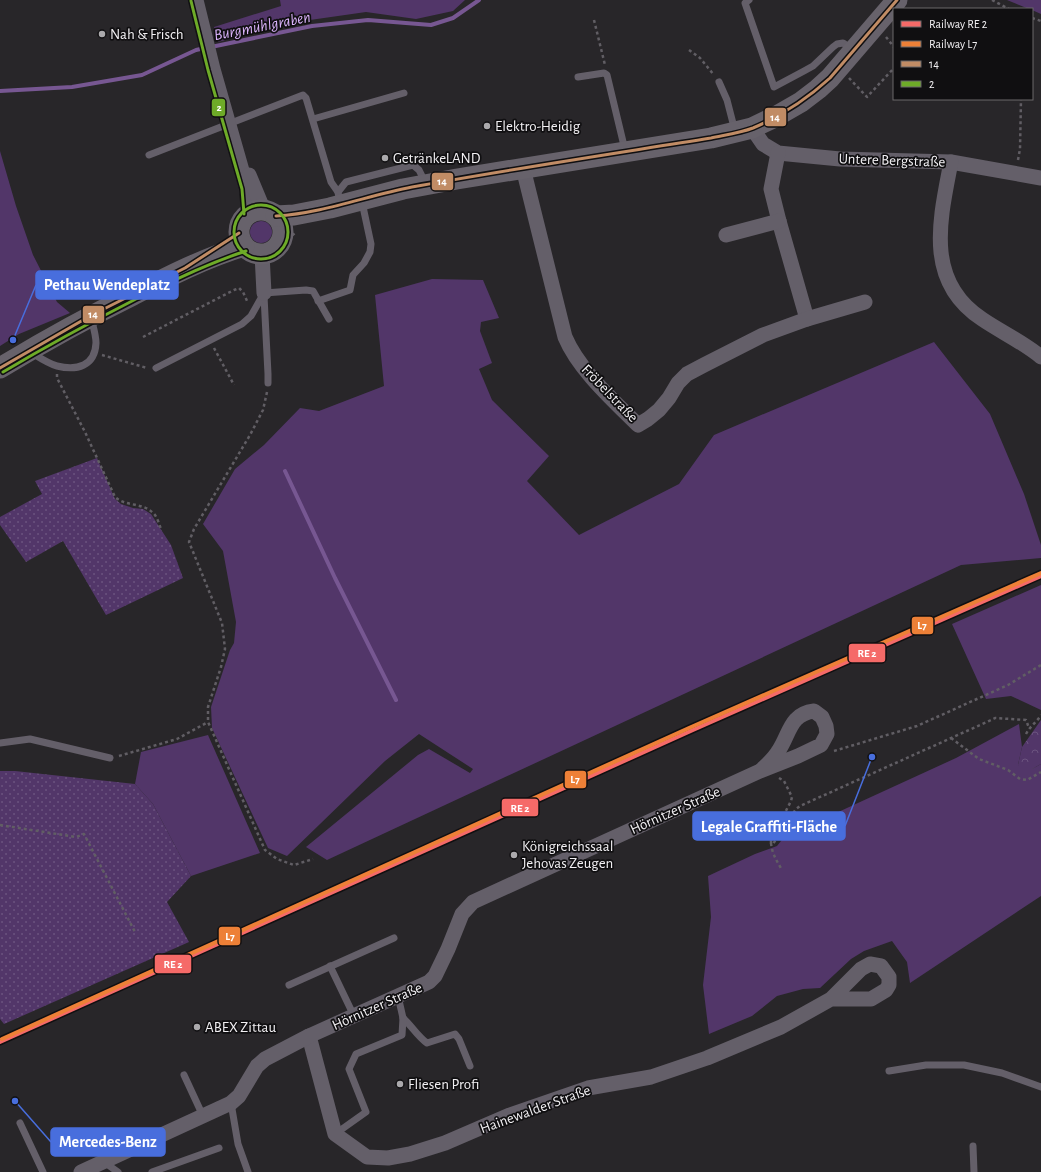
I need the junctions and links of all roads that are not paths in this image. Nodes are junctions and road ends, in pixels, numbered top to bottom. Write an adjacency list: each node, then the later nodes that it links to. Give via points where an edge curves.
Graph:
1 (196, 0): 9 (street)
2 (749, 0): 4 (lane, via 745,2 774,87 814,66 837,44 843,43)
3 (897, 0): 4 (main road)
4 (854, 50): 10 (main road, via 830,78 801,102)
5 (578, 77): 11 (lane, via 604,73 607,76)
6 (719, 82): 10 (lane)
7 (404, 93): 8 (lane)
8 (313, 119): 9 (lane, via 303,95); 19 (lane)
9 (230, 125): 13 (lane); 20 (street, via 237,149)
10 (744, 130): 11 (main road); 12 (street, Untere Bergstraße)
11 (626, 152): 15 (main road)
12 (778, 153): 14 (street, Untere Bergstraße, via 840,159); 21 (street, via 771,189)
13 (149, 155)
14 (951, 162): 16 (street, Untere Bergstraße); 31 (street, via 941,215 940,238 946,277 965,305)
15 (523, 168): 17 (main road); 29 (street, Fröbelstraße, via 565,337 571,350 606,394 638,425 659,410 687,374 763,335)
16 (1041, 178)
17 (426, 185): 18 (main road); 19 (lane, via 420,170 413,165 346,182)
18 (361, 200): 19 (main road); 25 (lane, via 371,244 370,252 353,275 350,290)
19 (336, 202): 20 (main road)
20 (274, 221): 23 (main road, via 281,241 271,252); 23 (main road, via 242,220)
21 (779, 221): 22 (street); 29 (street)
22 (726, 236)
23 (254, 248): 24 (street); 27 (main road, via 185,268)
24 (264, 293): 25 (lane, via 313,291); 33 (lane, via 254,312 242,324); 34 (lane)
25 (318, 301): 28 (lane)
26 (865, 302): 29 (street, Fröbelstraße)
27 (90, 316): 30 (main road); 30 (lane, via 96,342 95,351 92,359 84,366 56,366)
28 (329, 319)
29 (808, 319)
30 (28, 352): 32 (main road)
31 (1041, 357)
32 (0, 368)
33 (156, 368)
34 (268, 383)
35 (0, 743): 36 (lane, via 30,739)
36 (110, 758)
37 (760, 771): 37 (street, Hörnitzer Straße, via 821,745 826,734 822,717 814,711 803,713 794,720 780,749); 41 (street, Hörnitzer Straße, via 473,902 462,914 435,976 424,985)
38 (394, 938): 39 (lane)
39 (330, 966): 40 (lane); 43 (lane)
40 (289, 985)
41 (398, 996): 43 (street, Hörnitzer Straße); 44 (lane)
42 (831, 999): 53 (street, Hainewalder Straße, via 781,1027 707,1058 651,1077 588,1088 563,1096 445,1143 410,1154 388,1158 367,1157)
43 (354, 1016): 45 (street, Hörnitzer Straße)
44 (404, 1018): 46 (lane, via 427,1043 455,1034 460,1039); 53 (lane, via 402,1035 356,1054 349,1069 366,1112)
45 (309, 1036): 50 (street, Hörnitzer Straße, via 265,1058 257,1066 239,1096); 53 (street)
46 (470, 1066)
47 (889, 1070): 49 (lane, via 926,1065 964,1064 1002,1073)
48 (184, 1075): 51 (lane)
49 (1041, 1087)
50 (231, 1103): 51 (street, Hörnitzer Straße); 61 (lane, via 238,1144)
51 (203, 1116): 56 (street, Hörnitzer Straße)
52 (20, 1123): 57 (lane)
53 (335, 1134)
54 (973, 1146): 62 (lane)
55 (219, 1148): 60 (lane)
56 (104, 1162): 58 (street, Hörnitzer Straße); 59 (lane)
57 (43, 1172)
58 (81, 1172)
59 (118, 1172)
60 (152, 1172)
61 (248, 1172)
62 (974, 1172)

